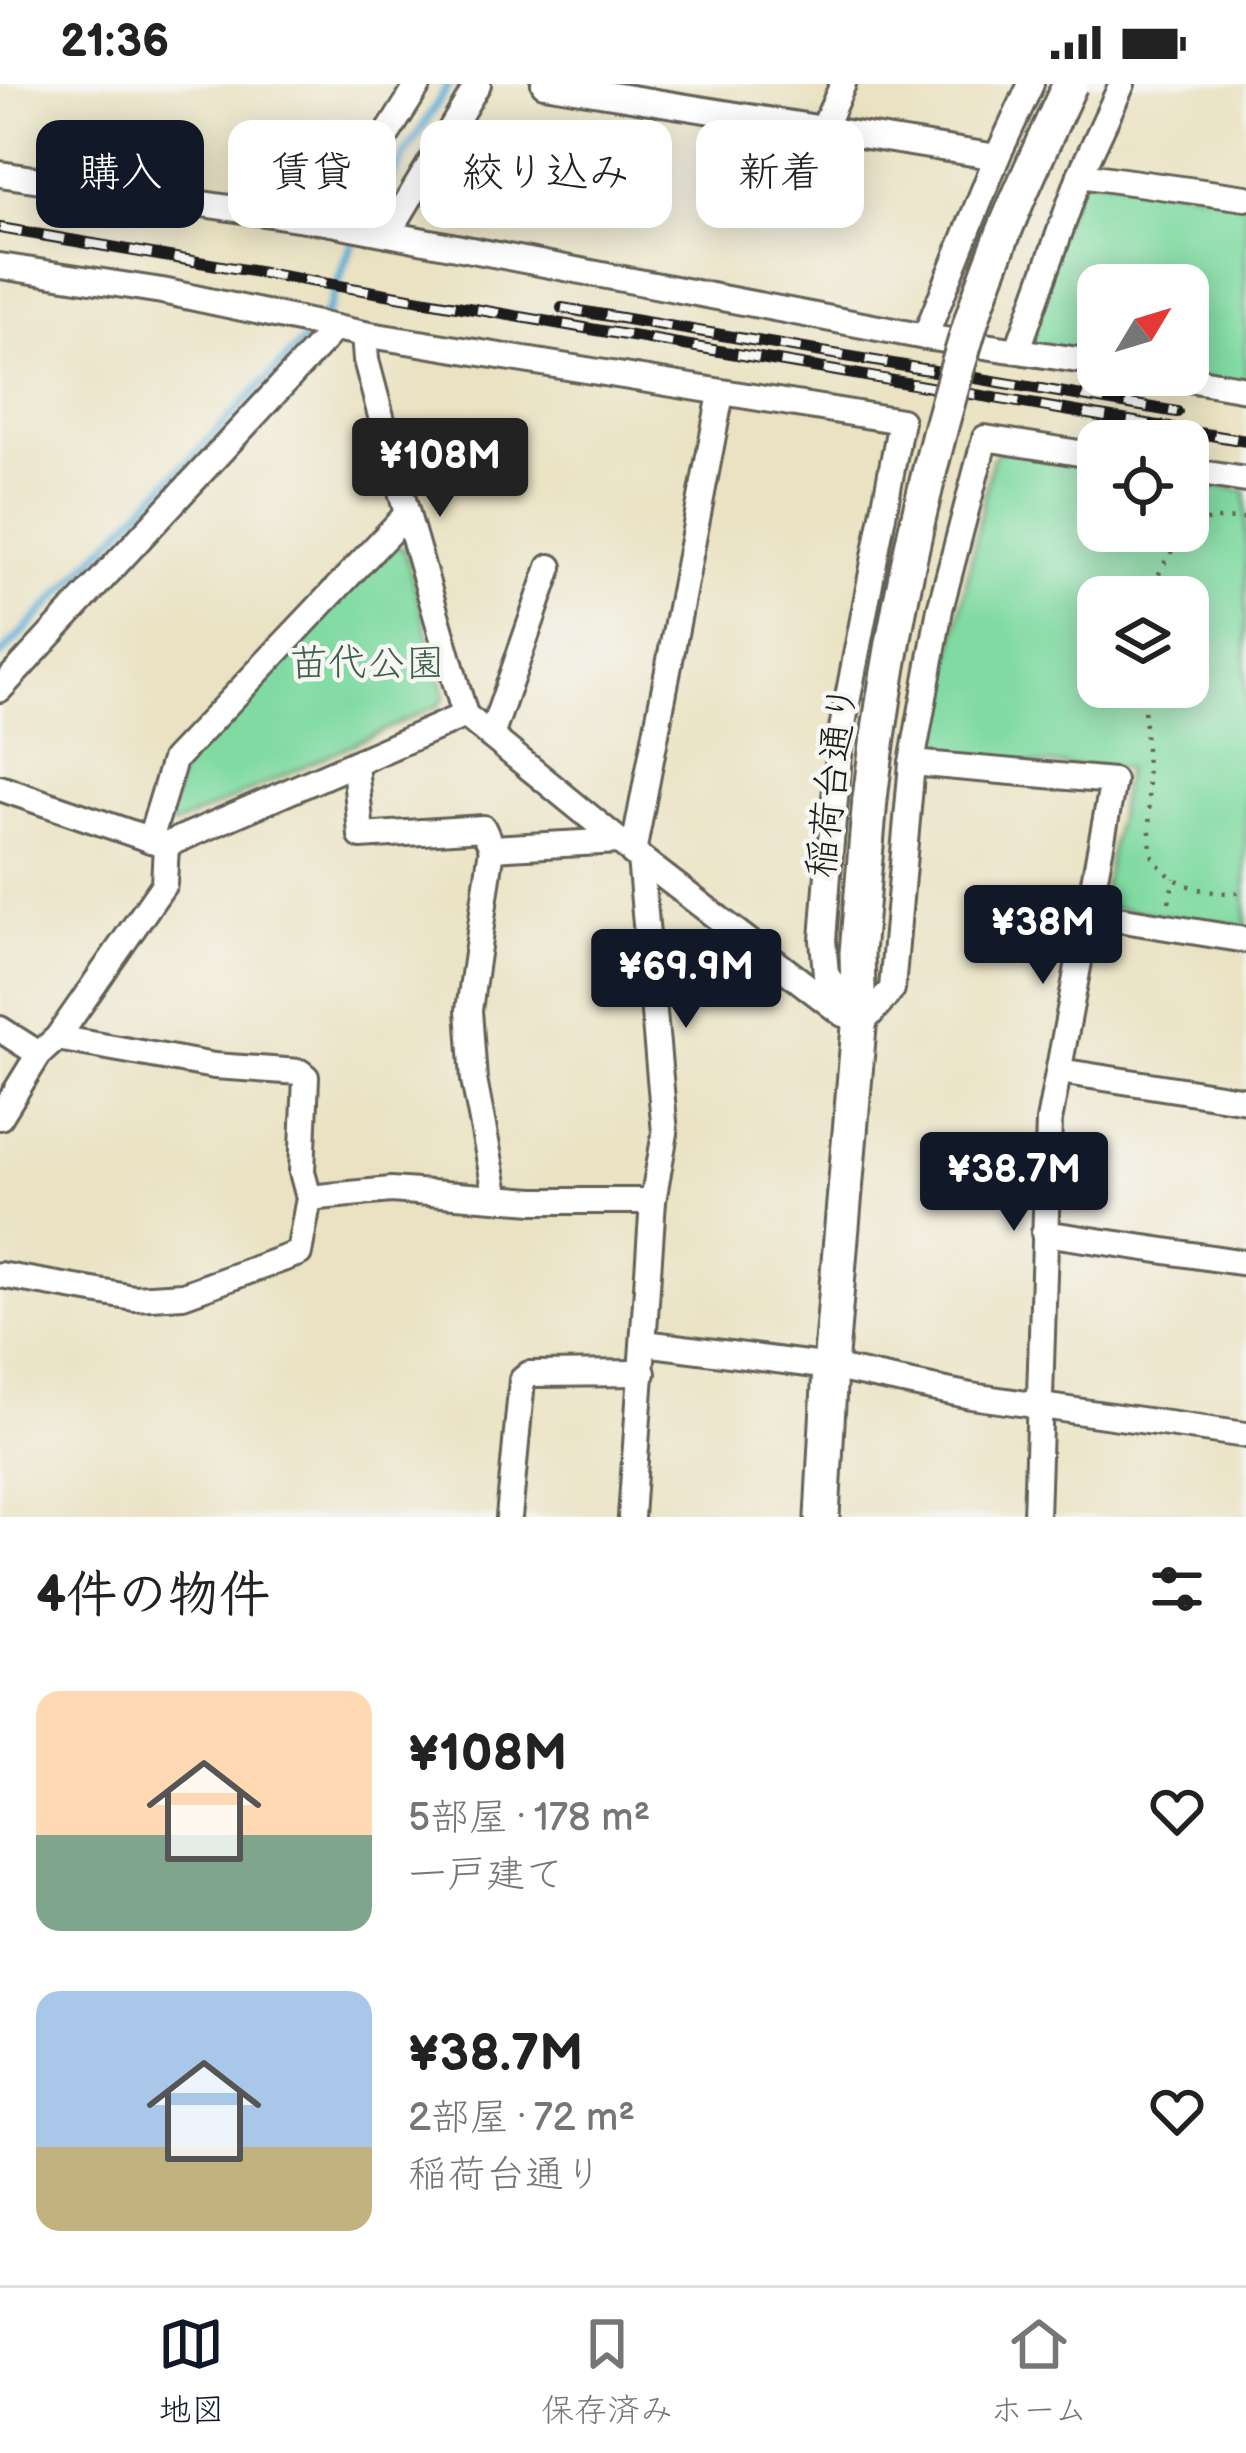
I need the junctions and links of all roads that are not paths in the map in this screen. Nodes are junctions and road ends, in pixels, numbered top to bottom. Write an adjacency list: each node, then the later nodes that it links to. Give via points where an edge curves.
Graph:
1 (419, 84): 8 (street)
2 (478, 84): 18 (street)
3 (544, 84): 9 (street)
4 (843, 84): 10 (street)
5 (1031, 84): 12 (street)
6 (1070, 84): 44 (street, 稲荷台通り, bridge, via 972,320 903,591 870,800)
7 (1122, 84): 14 (street)
8 (396, 120)
9 (778, 120)
10 (827, 120)
11 (864, 134): 12 (street)
12 (997, 157): 22 (street)
13 (0, 174): 16 (street)
14 (1080, 175): 15 (street); 23 (street)
15 (1246, 198)
16 (228, 208)
17 (360, 228): 18 (street)
18 (388, 233): 22 (street)
19 (3, 272): 20 (street, via 162,291)
20 (335, 328): 21 (street); 33 (street)
21 (364, 334): 27 (street); 31 (street)
22 (925, 337): 23 (street)
23 (1018, 349): 24 (street)
24 (1077, 359)
25 (1209, 383): 26 (street)
26 (1246, 389)
27 (721, 394): 41 (street); 44 (street, via 901,422 841,734 824,918 826,974)
28 (1077, 453): 37 (street, via 985,438 940,609)
29 (1209, 474): 30 (street)
30 (1246, 480)
31 (407, 514): 34 (street); 39 (street, via 174,760)
32 (550, 567): 35 (street)
33 (0, 688)
34 (465, 715): 35 (street); 36 (street)
35 (491, 736): 41 (street)
36 (355, 763): 39 (street); 40 (street, via 361,836 483,828)
37 (912, 763): 42 (street, via 1113,781); 44 (street, via 892,988)
38 (0, 788): 39 (street)
39 (158, 842): 46 (street, via 164,884)
40 (492, 848): 41 (street); 51 (street, via 469,1010)
41 (631, 850): 44 (street); 52 (street, via 665,1133)
42 (1087, 914): 43 (street); 47 (street)
43 (1246, 940)
44 (859, 1027): 57 (street, 稲荷台通り)
45 (0, 1029): 46 (street)
46 (48, 1046): 49 (street); 50 (street, via 300,1072)
47 (1058, 1071): 48 (street); 53 (street)
48 (1246, 1100)
49 (0, 1117)
50 (309, 1198): 51 (street, via 391,1190); 55 (street, via 299,1253 183,1295 134,1298)
51 (497, 1198): 52 (street)
52 (653, 1201): 56 (street)
53 (1045, 1233): 54 (street); 59 (street)
54 (1246, 1264)
55 (0, 1275)
56 (645, 1343): 57 (street); 58 (street)
57 (830, 1367): 59 (street); 63 (street, 稲荷台通り)
58 (643, 1373): 61 (street, via 523,1380); 62 (street)
59 (1042, 1405): 60 (street); 64 (street)
60 (1246, 1435)
61 (509, 1517)
62 (631, 1517)
63 (822, 1517)
64 (1036, 1517)

